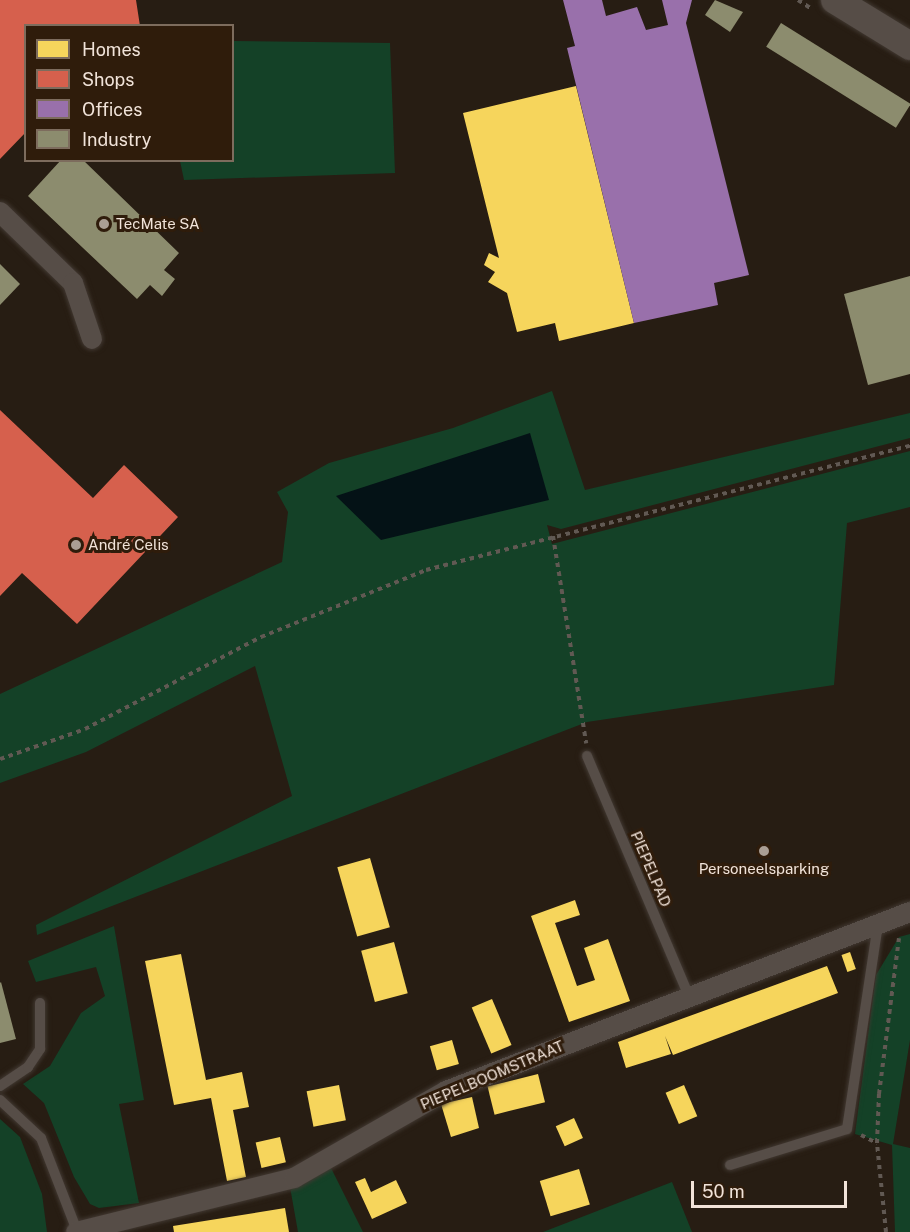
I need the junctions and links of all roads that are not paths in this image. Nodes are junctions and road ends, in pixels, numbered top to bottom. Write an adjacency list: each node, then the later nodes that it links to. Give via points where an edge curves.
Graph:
1 (835, 0): 2 (main road)
2 (910, 46)
3 (0, 212): 4 (street, via 73,283)
4 (92, 339)
5 (587, 756): 8 (lane, PIEPELPAD)
6 (905, 914): 7 (street, PIEPELBOOMSTRAAT)
7 (878, 924): 8 (street, PIEPELBOOMSTRAAT); 12 (lane, via 847,1129)
8 (688, 994): 13 (street, PIEPELBOOMSTRAAT, via 446,1091 294,1178 254,1192)
9 (40, 1003): 10 (lane, via 40,1049 28,1067)
10 (0, 1086)
11 (0, 1100): 13 (lane, via 41,1138)
12 (730, 1165)
13 (77, 1231)

